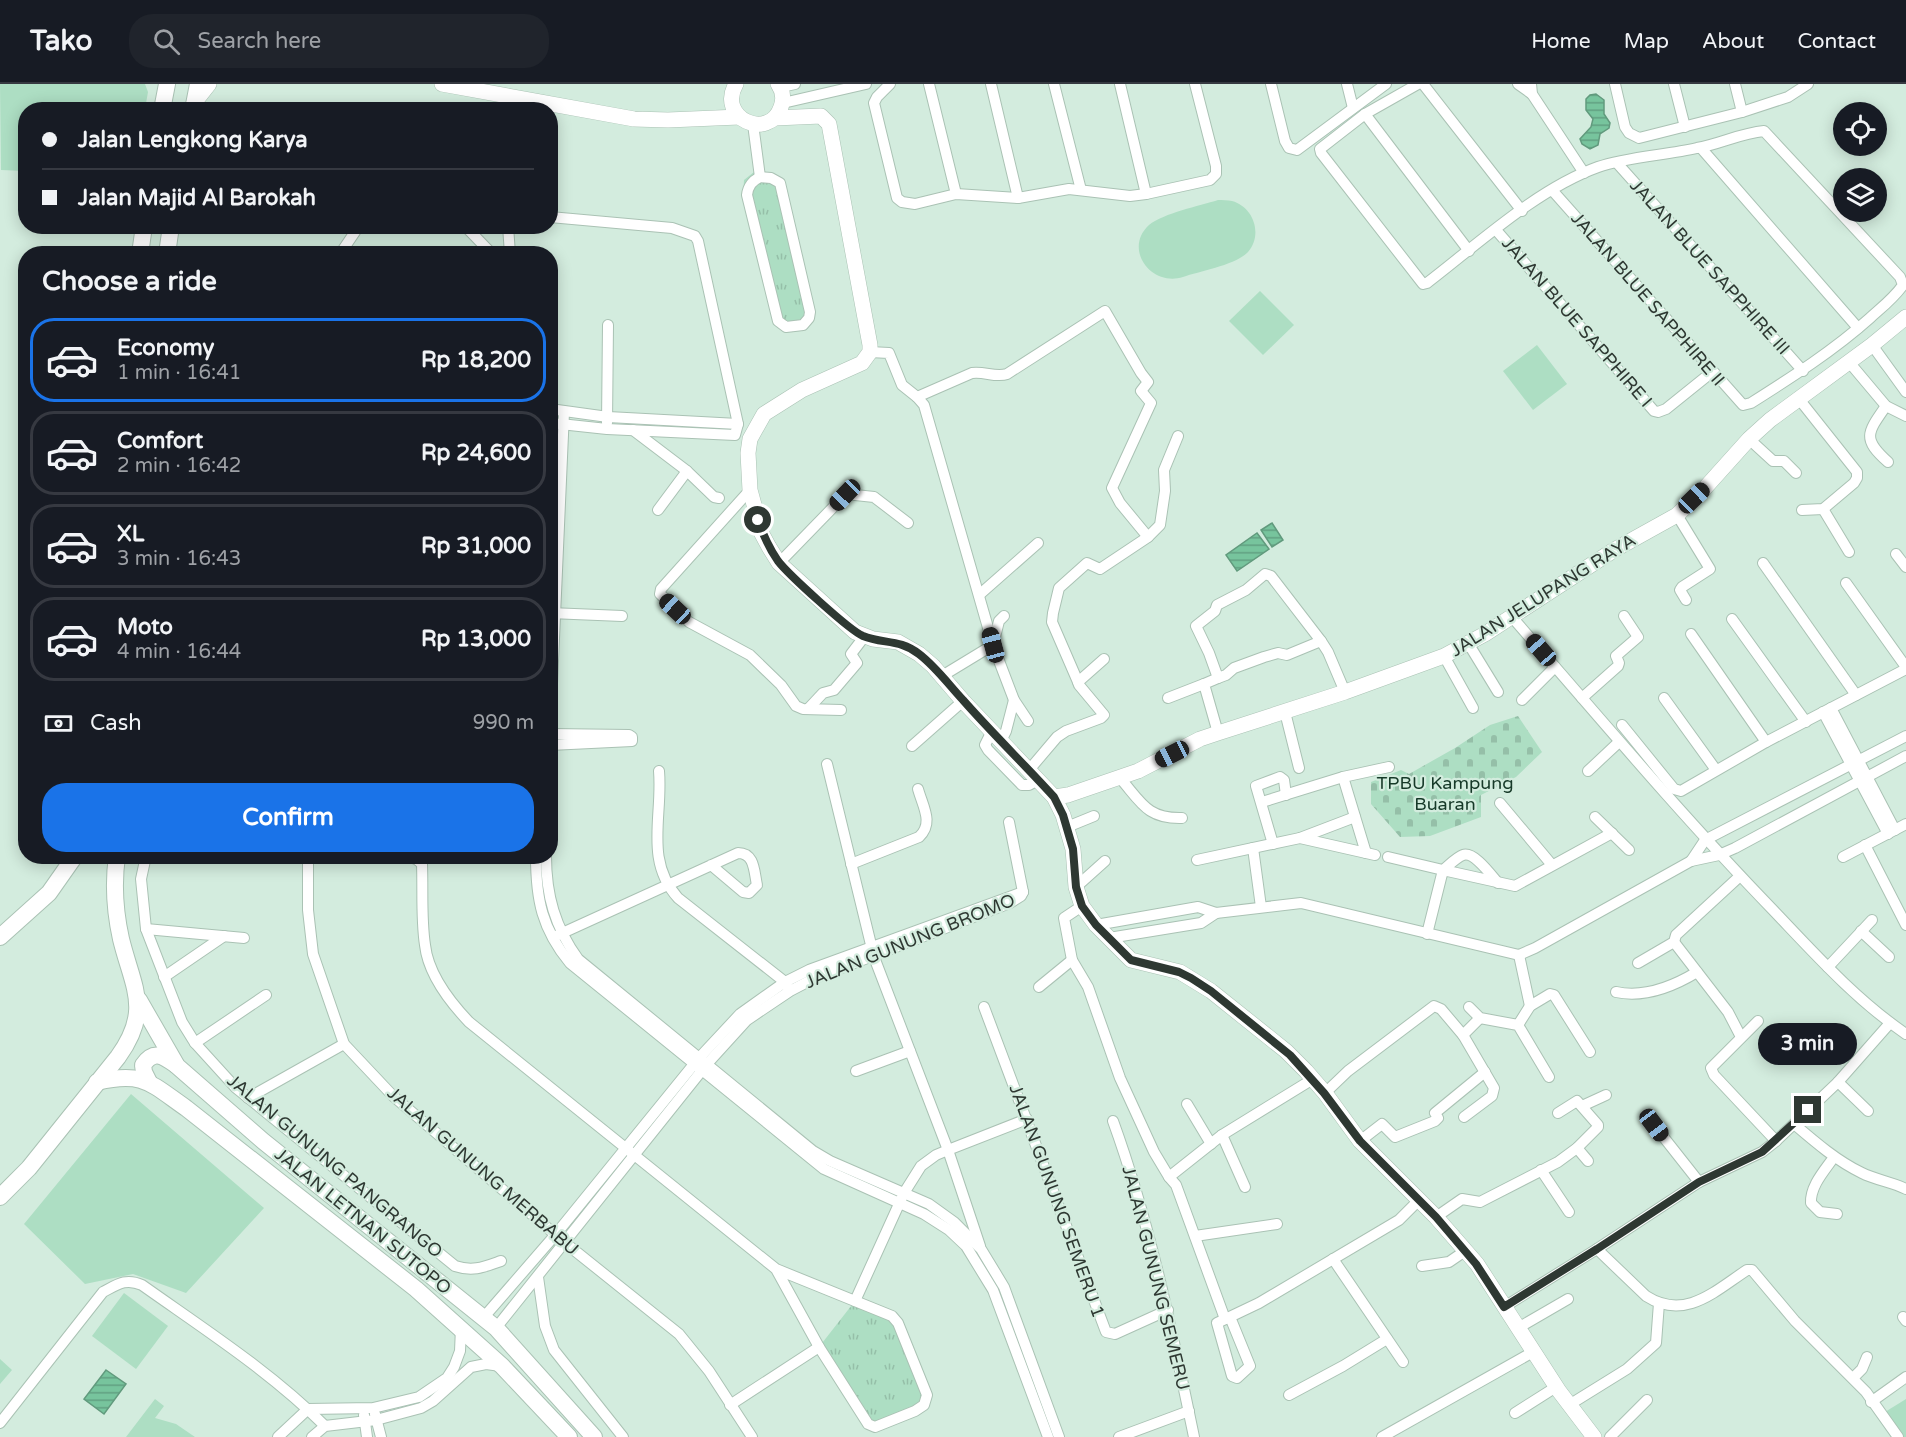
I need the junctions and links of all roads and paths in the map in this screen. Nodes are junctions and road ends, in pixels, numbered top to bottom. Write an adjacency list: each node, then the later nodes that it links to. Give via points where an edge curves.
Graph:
1 (198, 84): 25 (main road)
2 (209, 84): 26 (street)
3 (442, 84): 27 (street)
4 (736, 84): 34 (street, via 732,103)
5 (866, 84): 23 (street)
6 (890, 84): 42 (street, via 874,103 897,198 915,204)
7 (929, 84): 42 (street)
8 (992, 84): 44 (street)
9 (1054, 84): 40 (street)
10 (1120, 84): 43 (street)
11 (1195, 84): 43 (street, via 1216,174 1210,180)
12 (1271, 84): 30 (street, via 1289,148 1297,150)
13 (1347, 84): 30 (street)
14 (1386, 84): 30 (street)
15 (1418, 84): 32 (street)
16 (1423, 84): 45 (street)
17 (1518, 84): 24 (street)
18 (1616, 84): 35 (street, via 1629,133 1644,138)
19 (1674, 84): 35 (street)
20 (1735, 84): 31 (street)
21 (785, 85): 28 (street)
22 (1802, 86): 31 (street, via 1788,97)
23 (837, 87): 28 (street)
24 (1532, 89): 38 (street)
25 (195, 102)
26 (197, 102)
27 (541, 102)
28 (783, 104): 33 (street)
29 (558, 105): 34 (street, via 634,119)
30 (1353, 108)
31 (1742, 112): 35 (street)
32 (1365, 114): 50 (street); 50 (street, via 1320,151 1423,284)
33 (775, 118): 34 (street, via 761,124); 55 (street, via 821,116 828,124)
34 (746, 120): 39 (street)
35 (1684, 127)
36 (1701, 148): 37 (street); 53 (street); 53 (street, via 1764,131 1903,282 1887,303)
37 (1617, 163): 38 (street); 57 (street, JALAN BLUE SAPPHIRE III)
38 (1584, 173): 41 (street)
39 (760, 177): 39 (street, via 780,183 810,312 803,325 786,327 778,321 747,195 753,181)
40 (1081, 189): 43 (street, via 1115,195); 44 (street)
41 (1552, 190): 45 (street); 58 (street, JALAN BLUE SAPPHIRE II)
42 (956, 194): 44 (street)
43 (1146, 194)
44 (1018, 198)
45 (1522, 211): 47 (street)
46 (558, 218): 71 (street, via 672,228 695,236)
47 (1496, 230): 50 (street); 58 (street, JALAN BLUE SAPPHIRE I, via 1651,408 1658,412 1666,409)
48 (473, 234): 49 (street)
49 (484, 246)
50 (1469, 251)
51 (1905, 319): 54 (street, JALAN JELUPANG RAYA)
52 (608, 325): 66 (street)
53 (1858, 328): 57 (street)
54 (1872, 345): 56 (street, JALAN JELUPANG RAYA); 59 (street)
55 (870, 352): 60 (street, via 889,353 902,385); 77 (street, via 862,363 802,390 764,414 750,439)
56 (1849, 362): 61 (street, JALAN JELUPANG RAYA); 62 (street)
57 (1803, 371): 58 (street, JALAN BLUE SAPPHIRE II, via 1746,405 1740,404)
58 (1712, 372)
59 (1906, 392)
60 (917, 397): 85 (street, via 972,373 1007,374 1107,311 1149,382 1141,391 1151,403 1113,488 1120,503); 93 (street, via 924,405)
61 (1799, 399): 73 (street, JALAN JELUPANG RAYA); 80 (street, via 1857,472 1854,483)
62 (1886, 406): 65 (street); 74 (street, via 1872,429 1870,444)
63 (558, 411): 64 (street)
64 (564, 412): 66 (street); 68 (street)
65 (1906, 416)
66 (608, 417): 69 (street); 71 (street)
67 (558, 424): 68 (street)
68 (562, 424): 69 (street); 79 (street)
69 (607, 429): 70 (street)
70 (632, 430): 71 (street); 75 (street)
71 (736, 430)
72 (1178, 436): 85 (street, via 1164,470 1160,525)
73 (1749, 439): 76 (street, via 1773,461 1784,461); 83 (street, JALAN JELUPANG RAYA)
74 (1888, 462)
75 (687, 471): 78 (street); 81 (street)
76 (1796, 473)
77 (750, 490): 90 (street, via 762,534); 124 (street, via 660,594 689,622 750,655 796,705)
78 (719, 498)
79 (558, 508)
80 (1823, 509): 82 (street); 87 (street)
81 (658, 510)
82 (1802, 510)
83 (1677, 515): 94 (street, via 1710,568 1682,587); 99 (street, JALAN JELUPANG RAYA, via 1614,550)
84 (908, 523): 90 (street, via 874,497 846,494)
85 (1148, 537): 112 (street, via 1100,569 1087,563 1057,591 1052,622)
86 (1038, 543): 93 (street)
87 (1849, 552)
88 (1896, 554): 91 (street)
89 (1763, 562): 116 (street)
90 (779, 563): 102 (street)
91 (1906, 567)
92 (1846, 583): 109 (street)
93 (979, 595): 105 (street)
94 (1686, 600)
95 (558, 613): 96 (street)
96 (622, 616)
97 (1004, 616): 105 (street)
98 (1624, 616): 118 (street, via 1638,637 1616,656 1618,666)
99 (1512, 617): 104 (street, JALAN JELUPANG RAYA); 108 (street)
100 (1732, 619): 129 (street)
101 (1691, 633): 136 (street)
102 (864, 637): 110 (street, via 907,646); 124 (street, via 851,654 857,663 834,690 823,693)
103 (1321, 641): 111 (street, via 1287,655 1264,657); 111 (street, via 1266,574 1196,624); 114 (street)
104 (1468, 643): 106 (street, JALAN JELUPANG RAYA); 115 (street)
105 (993, 645): 110 (street); 120 (street)
106 (1444, 656): 114 (street, JALAN JELUPANG RAYA); 123 (street)
107 (1104, 659): 112 (street)
108 (1555, 667): 118 (street); 121 (street)
109 (1906, 668): 116 (street)
110 (942, 676): 122 (street)
111 (1218, 678): 113 (street)
112 (1078, 682): 147 (street, via 1104,715 1057,737)
113 (1204, 684): 117 (street); 132 (street)
114 (1345, 692): 127 (street, JALAN JELUPANG RAYA)
115 (1498, 692)
116 (1856, 695): 126 (street)
117 (1168, 698)
118 (1582, 698): 135 (street)
119 (1664, 698): 146 (street)
120 (1014, 700): 128 (street); 133 (street, via 1006,731)
121 (1522, 700)
122 (963, 701): 133 (street); 138 (street)
123 (1473, 708)
124 (808, 709): 125 (street)
125 (841, 710)
126 (1827, 710): 129 (street); 140 (street)
127 (1285, 712): 132 (street, JALAN JELUPANG RAYA); 143 (street)
128 (1028, 721)
129 (1806, 722): 136 (street)
130 (1622, 725): 146 (street, via 1676,791 1681,792)
131 (558, 731): 137 (street, via 632,737 631,742)
132 (1218, 733): 149 (street, JALAN JELUPANG RAYA)
133 (997, 736): 147 (street)
134 (1906, 736): 140 (street)
135 (1619, 742): 145 (street); 167 (street)
136 (1766, 742): 146 (street)
137 (558, 745)
138 (912, 746)
139 (1906, 756): 150 (street)
140 (1856, 763): 150 (street); 163 (street)
141 (826, 764): 186 (street)
142 (1389, 767): 148 (street)
143 (1299, 768)
144 (659, 771): 192 (street, via 657,848)
145 (1588, 771)
146 (1716, 771)
147 (1033, 775): 153 (street)
148 (1342, 777): 152 (street); 157 (street)
149 (1120, 778): 153 (street, JALAN JELUPANG RAYA); 159 (street, via 1149,811 1164,818)
150 (1864, 778): 164 (street); 171 (street)
151 (918, 789): 186 (street, via 928,824 926,831)
152 (1286, 795): 154 (street); 154 (street, via 1280,777 1258,784 1256,789)
153 (1054, 797): 162 (street)
154 (1262, 802): 168 (street)
155 (1500, 803): 188 (street)
156 (1094, 816): 162 (street)
157 (1355, 817): 166 (street); 166 (street, via 1371,854)
158 (1595, 817): 165 (street)
159 (1182, 818)
160 (1009, 822): 211 (street, JALAN GUNUNG BROMO, via 1021,896)
161 (1906, 824): 164 (street)
162 (1066, 826): 193 (street, via 1073,849)
163 (1726, 830): 167 (street); 171 (street)
164 (1891, 832): 169 (street)
165 (1612, 833): 172 (street); 188 (street)
166 (1300, 838): 168 (street)
167 (1705, 840): 173 (street); 178 (street)
168 (1273, 844): 170 (street)
169 (1865, 845): 175 (street); 200 (street)
170 (1253, 848): 176 (street); 195 (street)
171 (1735, 848): 173 (street)
172 (1629, 850)
173 (1719, 855): 178 (street); 190 (street)
174 (1388, 857): 189 (street)
175 (1843, 857)
176 (1197, 860)
177 (1105, 861): 193 (street)
178 (1691, 861): 212 (street)
179 (69, 864): 207 (main road, via 49,893)
180 (116, 864): 223 (main road, via 114,895)
181 (144, 864): 202 (street, JALAN GUNUNG PANGRANGO, via 141,879)
182 (308, 864): 235 (street, JALAN GUNUNG MERBABU, via 313,954)
183 (422, 864): 265 (street, via 425,947 451,1003 468,1022)
184 (536, 864): 206 (street, via 547,930)
185 (546, 864): 206 (street)
186 (851, 864): 211 (street)
187 (711, 865): 192 (street)
188 (1552, 865): 191 (street, via 1515,886)
189 (1445, 869): 191 (street); 191 (street, via 1470,855); 204 (street)
190 (1740, 876): 210 (street, via 1676,935); 216 (street)
191 (1498, 883)
192 (666, 885): 206 (street); 219 (street)
193 (1076, 887): 194 (street)
194 (1082, 906): 199 (street); 214 (street, via 1064,918)
195 (1261, 908): 197 (street); 204 (street, via 1301,903)
196 (1175, 911): 197 (street, via 1198,907); 199 (street); 201 (street)
197 (1216, 913): 201 (street, via 1201,923)
198 (1872, 920): 203 (street)
199 (1096, 925): 209 (street)
200 (1906, 925)
201 (1177, 926): 209 (street)
202 (146, 929): 205 (street); 218 (street, JALAN GUNUNG PANGRANGO)
203 (1861, 931): 213 (street); 216 (street)
204 (1429, 935): 212 (street)
205 (224, 936): 208 (street); 218 (street)
206 (557, 936): 238 (street, via 578,959)
207 (0, 937)
208 (244, 938)
209 (1109, 938): 243 (street, via 1131,960 1179,972 1211,991 1286,1051)
210 (1674, 942): 215 (street); 217 (street)
211 (873, 951): 219 (street, JALAN GUNUNG BROMO); 236 (street)
212 (1519, 955): 224 (street)
213 (1888, 957)
214 (1072, 960): 220 (street); 269 (street, via 1088,987 1124,1088)
215 (1638, 963)
216 (1828, 966): 229 (street)
217 (1697, 972): 221 (street, via 1680,982 1639,994); 233 (street)
218 (164, 977): 234 (street, JALAN GUNUNG PANGRANGO)
219 (787, 986): 238 (street, JALAN GUNUNG BROMO)
220 (1039, 987)
221 (1616, 992)
222 (266, 995): 234 (street)
223 (138, 1000): 239 (main road, JALAN LETNAN SUTOPO); 244 (main road, via 128,1043)
224 (1530, 1006): 230 (street); 237 (street, via 1554,995)
225 (984, 1007): 255 (street, JALAN GUNUNG SEMERU 1)
226 (1469, 1007): 227 (street)
227 (1480, 1018): 230 (street); 232 (street)
228 (1758, 1021): 233 (street)
229 (1890, 1023): 231 (street); 246 (street)
230 (1518, 1025): 242 (street)
231 (1906, 1034)
232 (1463, 1035): 241 (street); 247 (street, via 1434,1006)
233 (1742, 1037): 261 (street, via 1713,1064 1712,1070)
234 (195, 1043): 249 (street, JALAN GUNUNG PANGRANGO)
235 (344, 1044): 249 (street); 281 (street, JALAN GUNUNG MERBABU, via 393,1096)
236 (910, 1051): 240 (street); 264 (street)
237 (1590, 1052)
238 (700, 1064): 265 (street, JALAN GUNUNG BROMO); 274 (street, via 813,1150)
239 (177, 1066): 245 (main road, via 165,1057 150,1056 143,1065); 297 (main road, JALAN LETNAN SUTOPO, via 263,1141)
240 (856, 1071)
241 (1485, 1072): 254 (street, via 1494,1092); 260 (street, via 1435,1113 1435,1121 1395,1137 1382,1124)
242 (1549, 1077)
243 (1313, 1079): 247 (street); 259 (street)
244 (97, 1082): 245 (main road, JALAN LETNAN SUTOPO, via 131,1077); 273 (main road, via 29,1168)
245 (149, 1082): 298 (main road, JALAN LETNAN SUTOPO)
246 (1838, 1082): 252 (street); 257 (street)
247 (1324, 1093): 260 (street)
248 (1606, 1095): 251 (street)
249 (248, 1098): 286 (street, JALAN GUNUNG PANGRANGO, via 455,1266 476,1270)
250 (1187, 1104): 262 (street)
251 (1582, 1106): 253 (street, via 1575,1101); 263 (street, via 1598,1127)
252 (1868, 1112)
253 (1558, 1113)
254 (1464, 1117)
255 (1027, 1119): 264 (street); 295 (street, JALAN GUNUNG SEMERU 1, via 1106,1332 1115,1334)
256 (1113, 1121): 295 (street, JALAN GUNUNG SEMERU)
257 (1794, 1124): 261 (street); 266 (street)
258 (1654, 1125): 270 (street)
259 (1222, 1135): 262 (street); 271 (street)
260 (1360, 1141): 275 (street)
261 (1776, 1141): 270 (street, via 1746,1161)
262 (1211, 1144): 269 (street)
263 (1577, 1148): 267 (street); 268 (street)
264 (948, 1149): 274 (street, via 921,1166); 282 (street)
265 (629, 1152): 281 (street, JALAN GUNUNG BROMO); 288 (street)
266 (1834, 1157): 272 (street, via 1874,1179); 277 (street, via 1816,1183 1810,1203 1820,1212)
267 (1588, 1161)
268 (1541, 1170): 276 (street); 278 (street, via 1480,1202 1462,1199)
269 (1169, 1177): 280 (street, via 1176,1185)
270 (1699, 1182): 283 (street)
271 (1245, 1187)
272 (1906, 1189)
273 (0, 1197)
274 (902, 1198): 282 (street, via 928,1204 954,1222); 289 (street, via 949,1230 966,1246); 292 (street)
275 (1419, 1200): 278 (street); 285 (street, via 1399,1220)
276 (1569, 1212)
277 (1837, 1214)
278 (1436, 1217): 284 (street)
279 (1277, 1224): 280 (street)
280 (1195, 1236): 296 (street)
281 (560, 1238): 290 (street, JALAN GUNUNG BROMO); 297 (street, JALAN GUNUNG BROMO); 312 (street, JALAN GUNUNG MERBABU, via 679,1334)
282 (981, 1249): 289 (street); 330 (street, via 1004,1287)
283 (1597, 1249): 293 (street, via 1646,1296); 294 (street)
284 (1465, 1251): 287 (street, via 1449,1262); 294 (street)
285 (1333, 1259): 296 (street); 300 (street)
286 (501, 1261)
287 (1422, 1266)
288 (776, 1269): 292 (street); 301 (street)
289 (981, 1270): 329 (street, via 993,1290)
290 (538, 1277): 297 (street, JALAN GUNUNG BROMO); 327 (street, via 545,1326 554,1350)
291 (1568, 1299): 299 (street)
292 (855, 1301): 301 (street, via 892,1316 898,1323 927,1395 924,1405 871,1427)
293 (1659, 1303): 307 (street, via 1677,1307 1701,1301 1752,1270 1795,1321); 313 (street, via 1656,1343 1627,1370)
294 (1504, 1307): 299 (street)
295 (1168, 1310): 316 (street, JALAN GUNUNG SEMERU)
296 (1228, 1318): 296 (street, via 1250,1366 1237,1378 1232,1376 1216,1325)
297 (490, 1323): 326 (main road, JALAN LETNAN SUTOPO)
298 (461, 1328): 305 (main road, JALAN LETNAN SUTOPO); 314 (street, via 460,1351 447,1377 419,1397)
299 (1518, 1328): 302 (street)
300 (1387, 1339): 304 (street); 309 (street)
301 (819, 1347): 312 (street)
302 (1533, 1352): 308 (street); 333 (street)
303 (1868, 1357): 307 (street)
304 (1403, 1362)
305 (502, 1366): 318 (street, via 471,1367 421,1408); 325 (main road, JALAN LETNAN SUTOPO)
306 (1906, 1377): 311 (street)
307 (1853, 1378): 311 (street)
308 (1556, 1387): 313 (street); 317 (street)
309 (1289, 1395)
310 (1647, 1400): 335 (street)
311 (1871, 1402): 336 (street)
312 (730, 1405): 328 (street, JALAN GUNUNG MERBABU)
313 (1569, 1405): 334 (street)
314 (368, 1408): 315 (street); 318 (street)
315 (308, 1409): 319 (street, via 246,1360 131,1281 103,1292); 320 (street); 321 (street)
316 (1189, 1411): 331 (street); 332 (street, JALAN GUNUNG SEMERU)
317 (1515, 1413)
318 (371, 1421): 320 (street); 323 (street); 324 (street)
319 (0, 1423)
320 (325, 1426): 322 (street)
321 (278, 1437)
322 (312, 1437)
323 (367, 1437)
324 (381, 1437)
325 (569, 1437)
326 (594, 1437)
327 (623, 1437)
328 (752, 1437)
329 (1048, 1437)
330 (1059, 1437)
331 (1119, 1437)
332 (1194, 1437)
333 (1382, 1437)
334 (1593, 1437)
335 (1610, 1437)
336 (1898, 1437)

